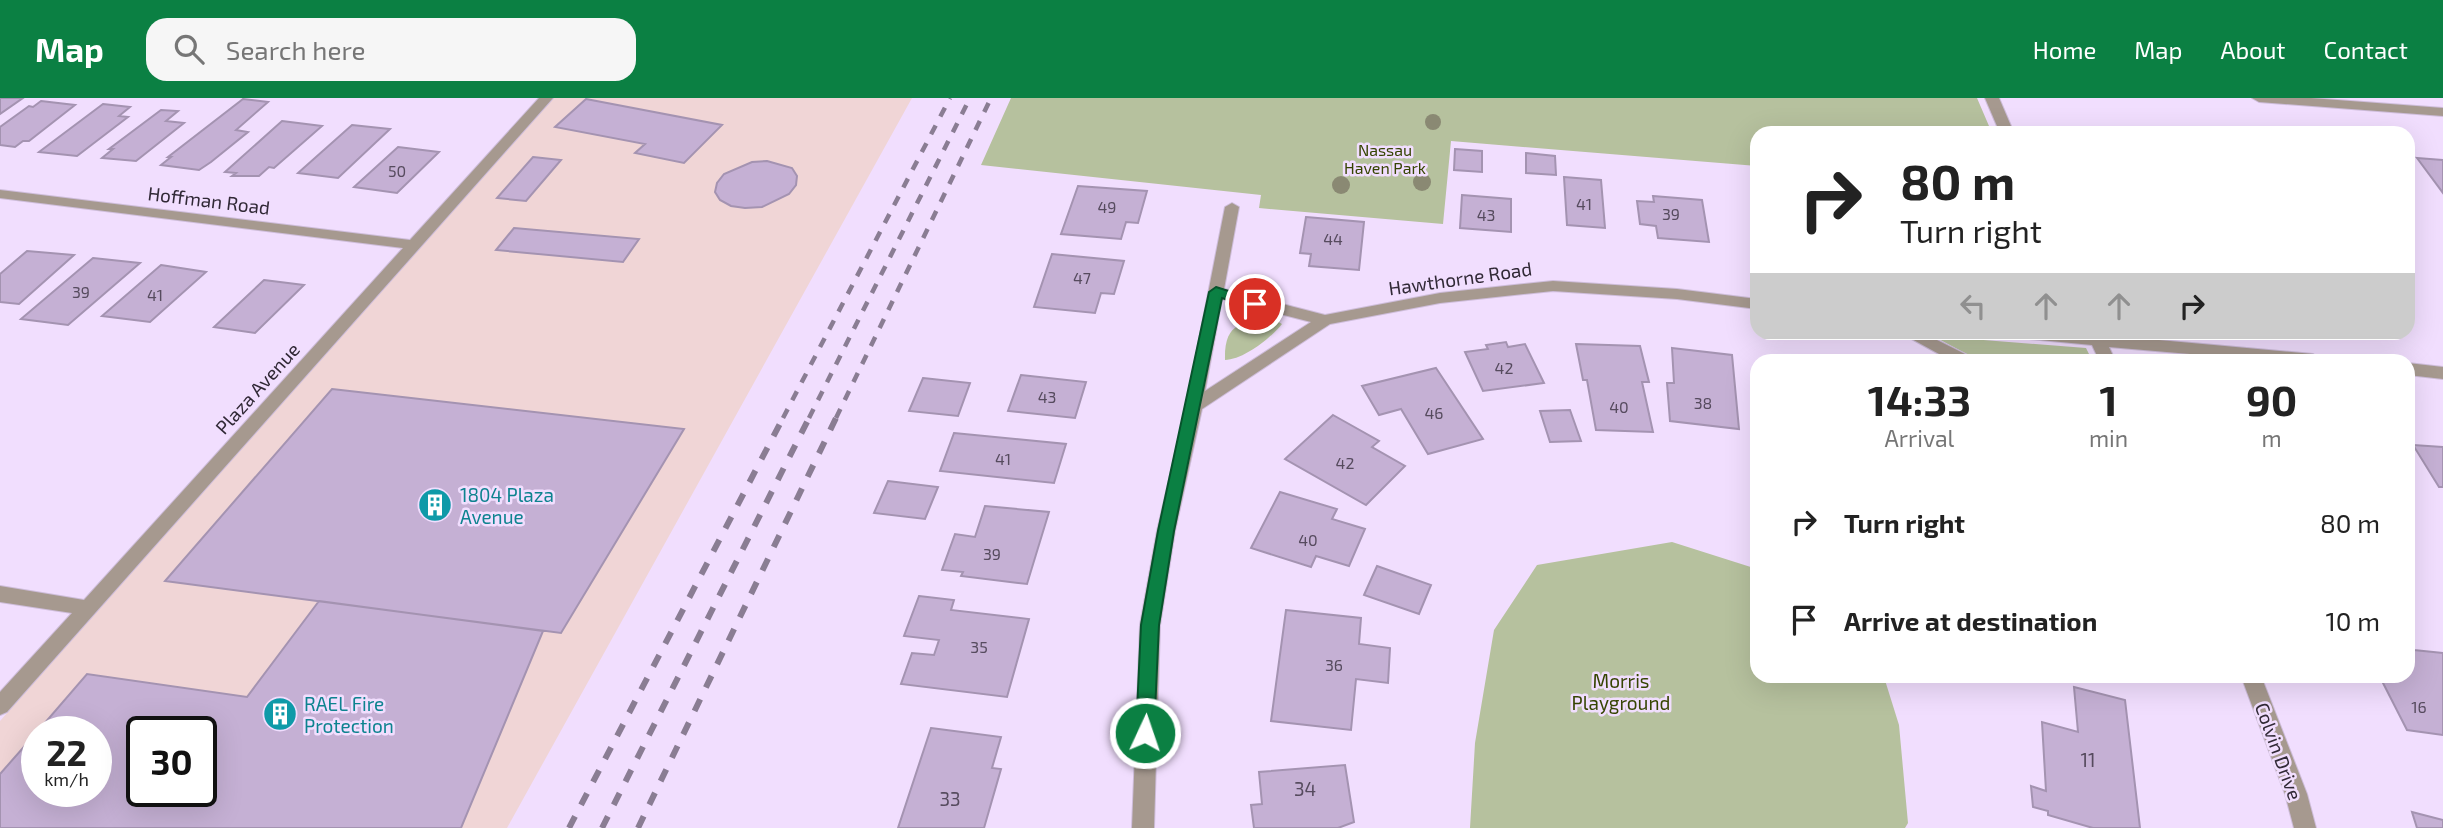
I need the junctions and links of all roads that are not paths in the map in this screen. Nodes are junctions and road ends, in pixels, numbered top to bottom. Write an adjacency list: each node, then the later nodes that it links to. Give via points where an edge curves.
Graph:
1 (546, 98): 8 (street, Plaza Avenue)
2 (1992, 98): 5 (street)
3 (2259, 98): 4 (street)
4 (2443, 112)
5 (2004, 126)
6 (0, 194): 8 (street, Hoffman Road)
7 (1232, 206): 9 (street)
8 (414, 245): 20 (street, Plaza Avenue)
9 (1216, 292): 11 (street); 18 (street)
10 (1750, 303): 11 (street, Hawthorne Road, via 1553,286 1440,298)
11 (1325, 320): 18 (street, Hawthorne Road)
12 (1924, 340): 14 (street)
13 (2132, 340): 15 (street)
14 (1951, 354)
15 (2258, 354)
16 (2415, 370): 17 (street)
17 (2443, 373)
18 (1194, 406): 23 (street, via 1150,625)
19 (0, 594): 20 (street)
20 (88, 608): 22 (street, Plaza Avenue)
21 (2254, 683): 24 (street, Colvin Drive)
22 (0, 706)
23 (1143, 828)
24 (2305, 828)

